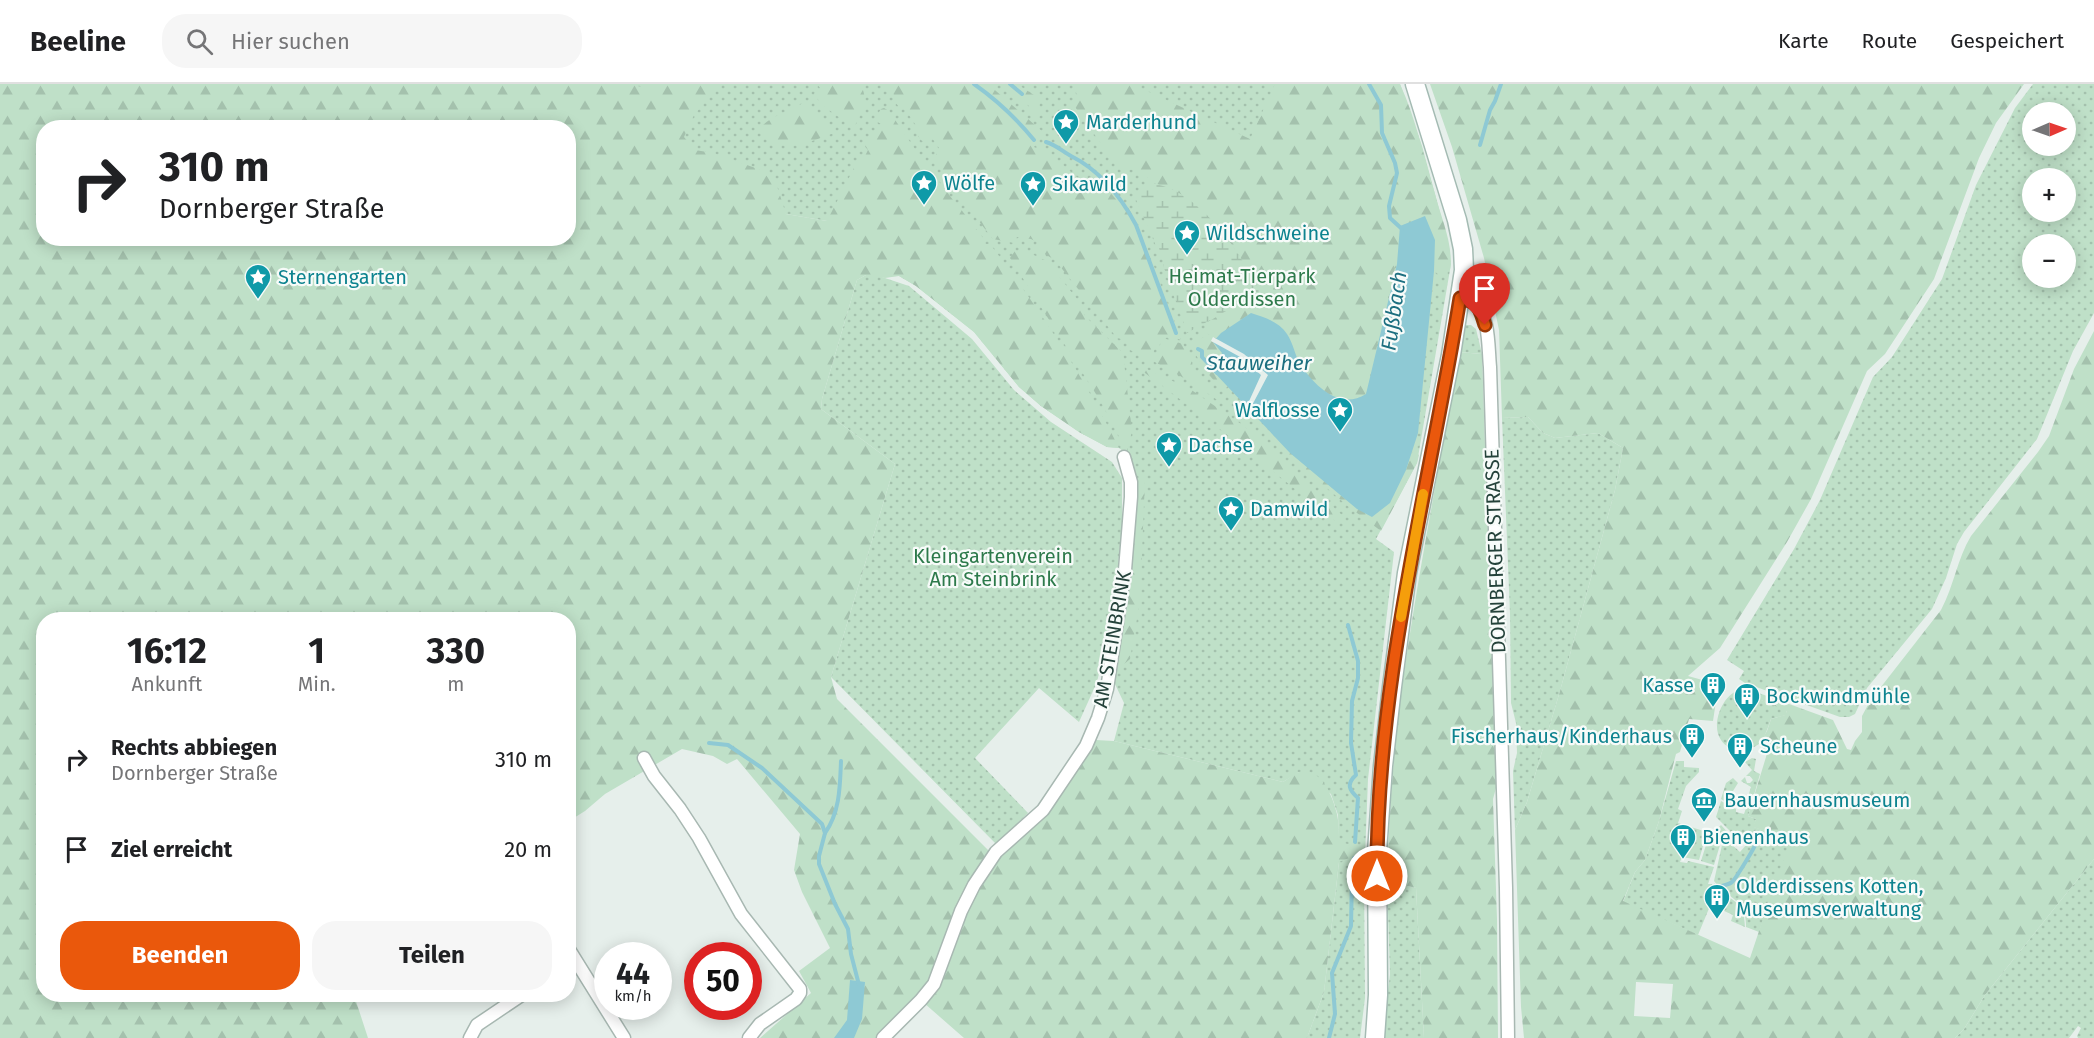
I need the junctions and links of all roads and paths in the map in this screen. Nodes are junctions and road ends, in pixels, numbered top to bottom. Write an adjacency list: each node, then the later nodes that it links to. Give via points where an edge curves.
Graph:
1 (1415, 84): 2 (main road, via 1460,234 1464,260)
2 (1460, 298): 11 (main road, via 1407,573 1392,687 1377,852); 12 (street, DORNBERGER STRASSE, via 1473,300 1481,312 1490,367)
3 (1124, 457): 10 (street, AM STEINBRINK, via 1131,483 1125,570 1107,689 1098,718 1086,746 1043,810 996,852 974,885 934,984)
4 (644, 758): 9 (street, via 699,838 741,914 800,989 796,999 760,1024)
5 (576, 969): 8 (street)
6 (511, 1002): 7 (street, via 477,1025)
7 (470, 1038)
8 (624, 1038)
9 (749, 1038)
10 (884, 1038)
11 (1375, 1038)
12 (1508, 1038)

